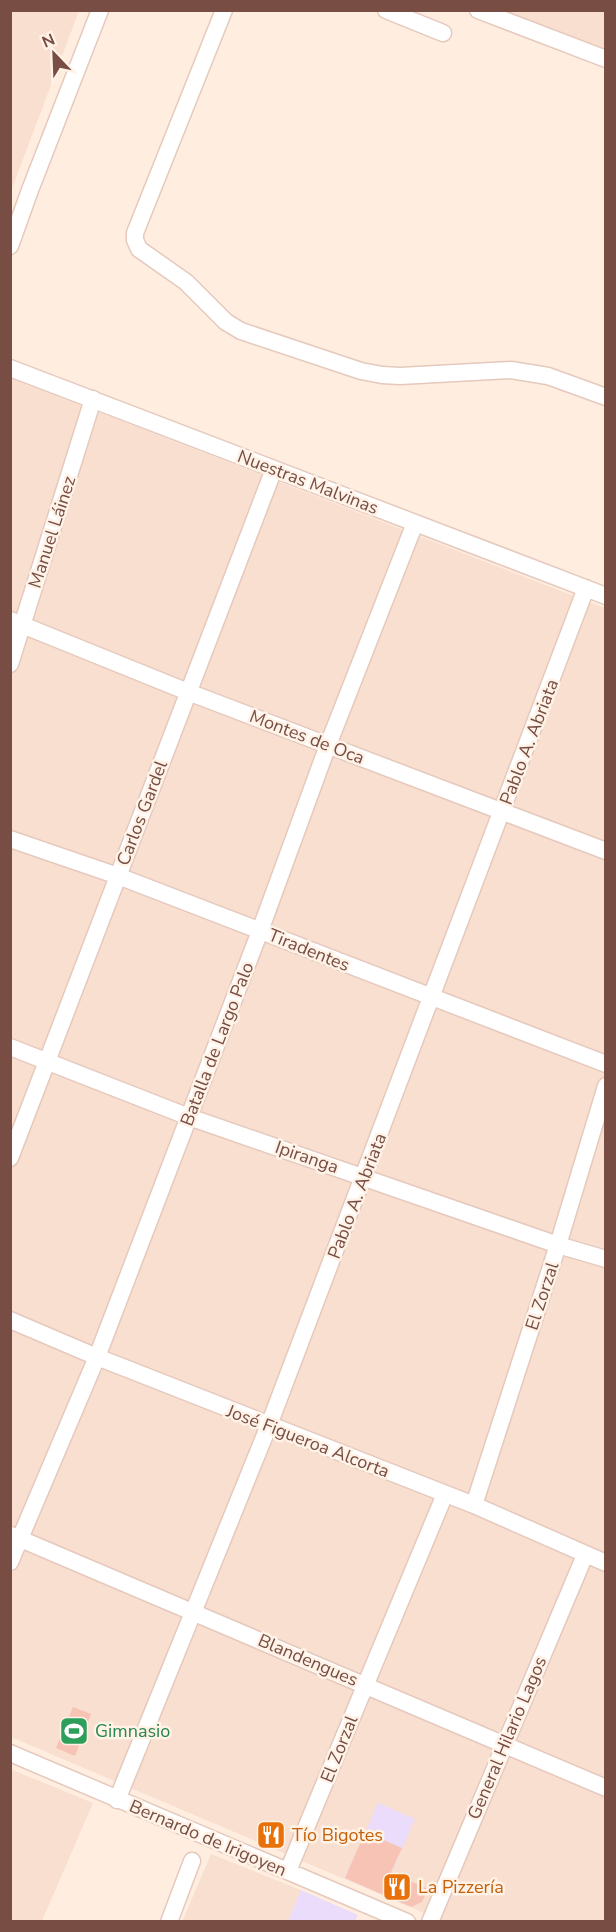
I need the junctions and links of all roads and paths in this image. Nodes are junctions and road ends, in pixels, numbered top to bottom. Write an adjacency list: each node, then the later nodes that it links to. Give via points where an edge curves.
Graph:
1 (99, 10): 7 (street)
2 (224, 10): 9 (street, via 135,233 139,249 186,282 226,322 241,331 361,371 399,376 511,370 548,376)
3 (387, 10): 5 (street)
4 (478, 10): 6 (street)
5 (444, 33)
6 (606, 59)
7 (10, 246)
8 (10, 368): 10 (street, Nuestras Malvinas)
9 (606, 397)
10 (93, 399): 11 (street, Nuestras Malvinas); 15 (street, Manuel Láinez)
11 (274, 469): 12 (street, Nuestras Malvinas); 17 (street, Carlos Gardel)
12 (415, 523): 13 (street, Nuestras Malvinas); 18 (street, Batalla de Largo Palo)
13 (586, 588): 14 (street, Nuestras Malvinas); 19 (street, Pablo A. Abriata)
14 (606, 596)
15 (16, 622): 16 (street, Manuel Láinez); 17 (street, Montes de Oca)
16 (10, 664)
17 (188, 692): 18 (street, Montes de Oca); 22 (street, Carlos Gardel)
18 (328, 745): 19 (street, Montes de Oca); 23 (street, Batalla de Largo Palo)
19 (502, 813): 21 (street, Montes de Oca); 24 (street, Pablo A. Abriata)
20 (10, 840): 22 (street, Tiradentes)
21 (606, 851)
22 (118, 876): 23 (street, Tiradentes); 26 (street, Carlos Gardel)
23 (260, 930): 24 (street, Tiradentes); 29 (street, Batalla de Largo Palo)
24 (432, 999): 27 (street, Tiradentes); 31 (street, Pablo A. Abriata)
25 (10, 1047): 26 (street, Ipiranga)
26 (47, 1062): 29 (street, Ipiranga); 30 (street, Carlos Gardel)
27 (606, 1064)
28 (606, 1086): 32 (street, El Zorzal)
29 (189, 1117): 31 (street, Ipiranga); 35 (street, Batalla de Largo Palo)
30 (10, 1158)
31 (364, 1177): 32 (street, Ipiranga); 36 (street, Pablo A. Abriata)
32 (558, 1245): 33 (street, Ipiranga); 38 (street, El Zorzal)
33 (606, 1259)
34 (10, 1320): 35 (street, José Figueroa Alcorta)
35 (98, 1357): 36 (street, José Figueroa Alcorta); 39 (street, Batalla de Largo Palo)
36 (269, 1425): 37 (street, José Figueroa Alcorta); 43 (street, Pablo A. Abriata)
37 (445, 1494): 38 (street, José Figueroa Alcorta); 44 (street, El Zorzal)
38 (474, 1505): 40 (street, José Figueroa Alcorta)
39 (15, 1537): 41 (street, Batalla de Largo Palo); 43 (street, Blandengues)
40 (585, 1555): 42 (street, José Figueroa Alcorta); 45 (street, General Hilario Lagos)
41 (10, 1562)
42 (606, 1563)
43 (194, 1612): 44 (street, Blandengues); 48 (street, Pablo A. Abriata)
44 (365, 1684): 45 (street, Blandengues); 50 (street, El Zorzal)
45 (504, 1744): 47 (street, Blandengues); 53 (street, General Hilario Lagos)
46 (12, 1758): 48 (street, Bernardo de Irigoyen)
47 (606, 1788)
48 (117, 1800): 50 (street, Bernardo de Irigoyen)
49 (192, 1861): 51 (street)
50 (288, 1871): 52 (street, Bernardo de Irigoyen)
51 (169, 1922)
52 (407, 1922)
53 (430, 1922)

